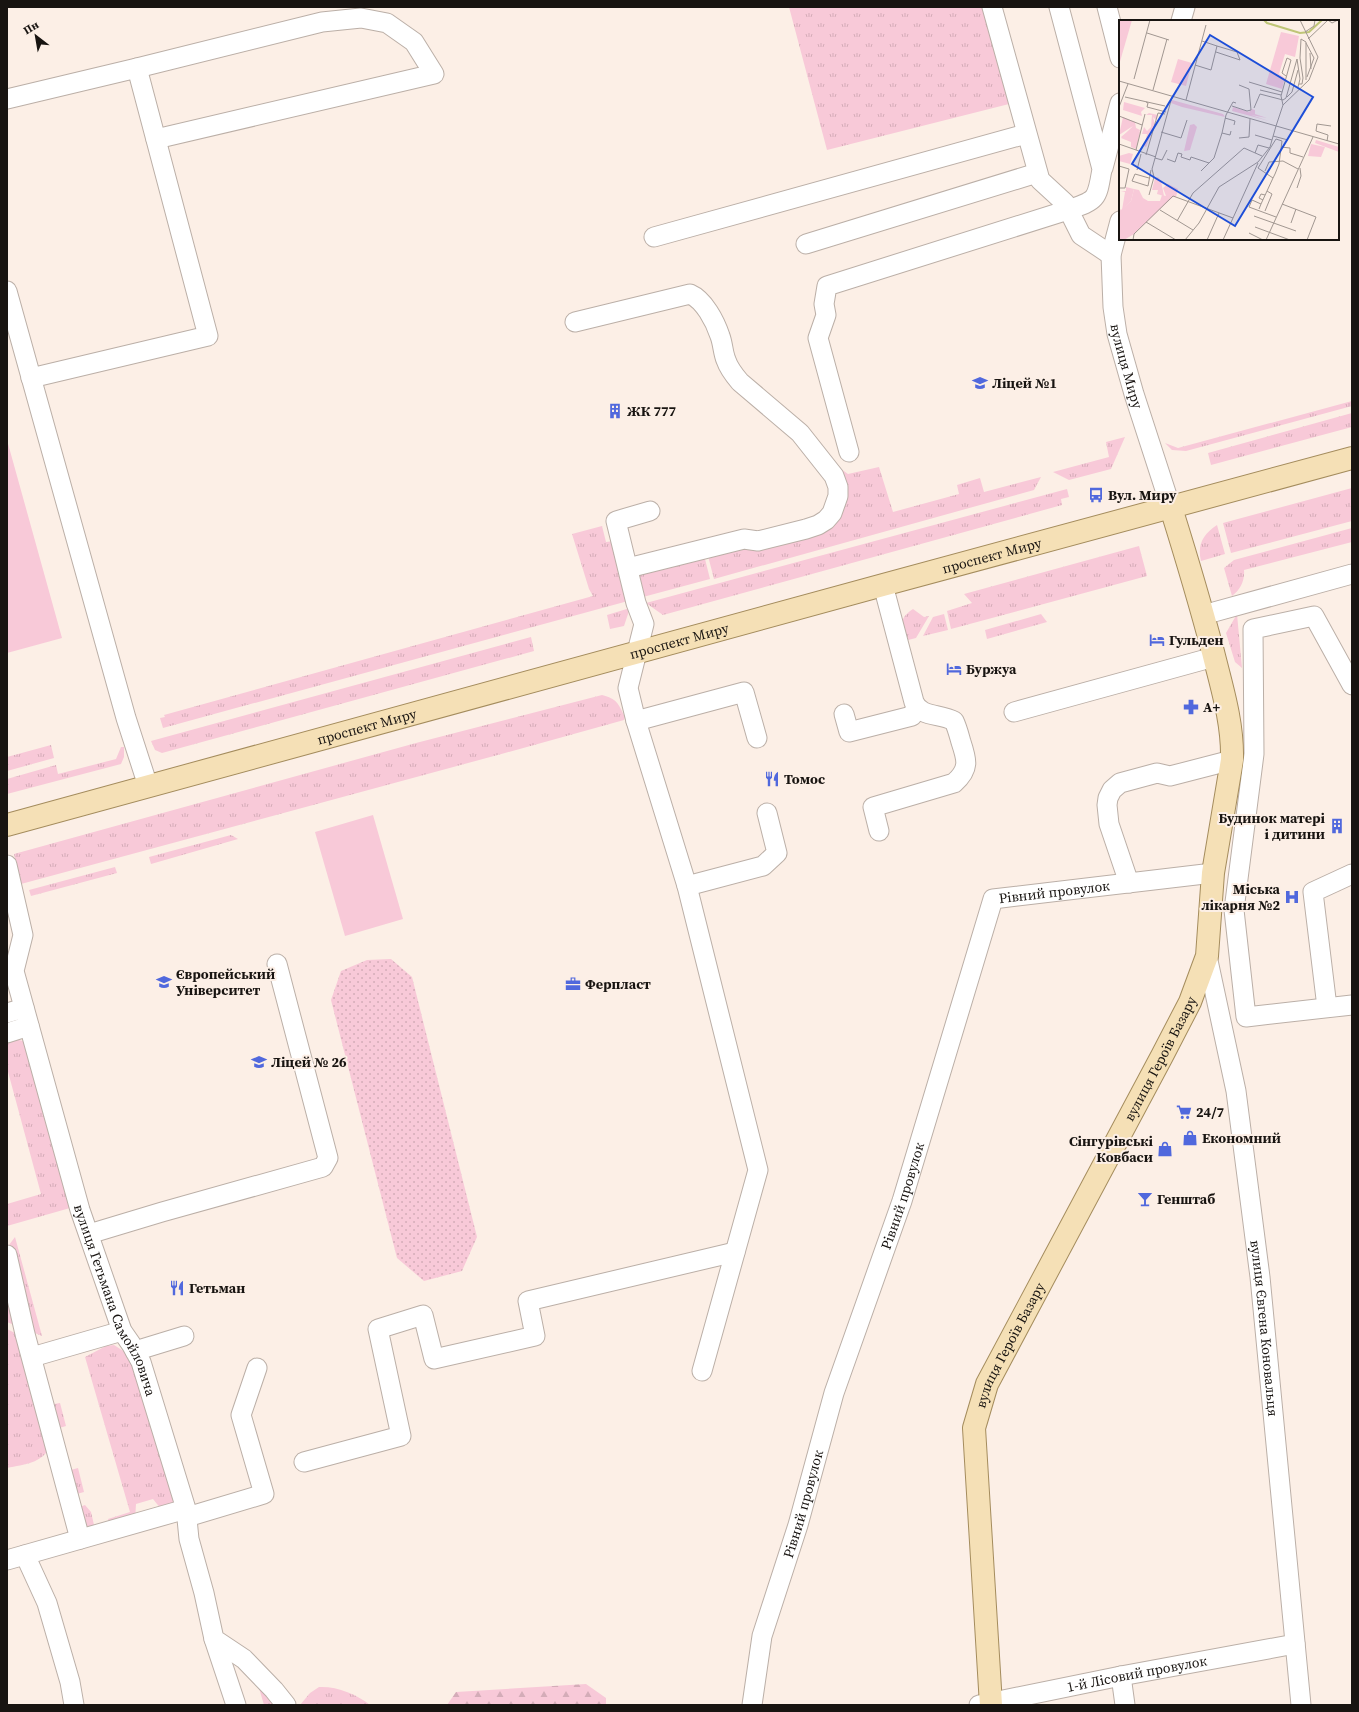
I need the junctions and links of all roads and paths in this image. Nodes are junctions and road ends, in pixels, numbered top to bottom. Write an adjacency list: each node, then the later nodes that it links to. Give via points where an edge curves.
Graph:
1 (992, 7): 10 (street)
2 (1059, 7): 12 (street)
3 (1107, 7): 6 (street)
4 (1185, 7): 5 (street)
5 (1180, 20)
6 (1119, 54)
7 (137, 68): 8 (street); 11 (street); 11 (street, via 322,22 361,18 387,22 414,42 434,74)
8 (7, 99)
9 (1119, 107): 12 (street)
10 (1026, 134): 13 (street); 16 (street)
11 (156, 139): 21 (street, via 208,336)
12 (1102, 169): 14 (street, via 1098,194 1089,203)
13 (1037, 173): 14 (street, via 1040,180 1065,203); 17 (street)
14 (1068, 210): 18 (street, via 1081,235); 22 (street, via 827,286 824,304 826,315 818,338)
15 (1119, 225): 18 (street, вулиця Миру)
16 (654, 237)
17 (806, 244)
18 (1111, 255): 24 (street, вулиця Миру, via 1117,334)
19 (7, 291): 21 (street)
20 (575, 322): 26 (street, via 690,294 696,296 717,327 732,372 800,433 827,465 838,487 838,496 832,513 826,520 806,529 758,541 744,539)
21 (31, 378): 39 (street, via 126,718)
22 (849, 452)
23 (1352, 458): 24 (main road, проспект Миру)
24 (1171, 508): 28 (main road, проспект Миру); 29 (main road, вулиця Героїв Базару)
25 (650, 511): 26 (street, via 616,521)
26 (628, 568): 30 (street, via 644,624)
27 (1352, 574): 29 (street)
28 (883, 584): 30 (main road, проспект Миру); 33 (street)
29 (1203, 615): 31 (main road, вулиця Героїв Базару)
30 (637, 653): 36 (street, via 628,688); 39 (main road, проспект Миру)
31 (1214, 657): 34 (street); 38 (main road, вулиця Героїв Базару, via 1229,718)
32 (1349, 674): 42 (street, via 1314,616 1252,629 1254,754)
33 (916, 707): 35 (street, via 912,716 849,732); 44 (street, via 922,712 954,721 967,765 961,777 954,783 873,808)
34 (1014, 712)
35 (844, 714)
36 (636, 721): 37 (street, via 744,692); 49 (street)
37 (757, 738)
38 (1232, 760): 41 (main road, вулиця Героїв Базару); 48 (street, via 1170,776 1157,773 1120,783 1112,790 1107,805 1109,824)
39 (148, 786): 43 (main road, проспект Миру)
40 (767, 813): 49 (street, via 777,853 763,866)
41 (1223, 816): 42 (street); 46 (main road, вулиця Героїв Базару)
42 (1246, 819): 53 (street, via 1234,918 1246,1017)
43 (7, 825)
44 (879, 831)
45 (7, 865): 54 (street, вулиця Гетьмана Самойловича, via 23,935 14,972)
46 (1213, 873): 48 (street, Рівний провулок); 50 (main road, вулиця Героїв Базару)
47 (1352, 874): 53 (street, via 1313,892)
48 (1129, 883): 78 (street, Рівний провулок, via 993,899 902,1201 834,1393 798,1525 762,1636)
49 (687, 886): 58 (street, via 758,1170)
50 (1207, 956): 72 (street, вулиця Євгена Коновальця, via 1236,1091 1261,1285); 74 (main road, вулиця Героїв Базару, via 1190,1002 987,1384 974,1428)
51 (277, 964): 57 (street, via 328,1158 323,1168)
52 (1352, 1005): 53 (street)
53 (1327, 1007)
54 (15, 1010): 55 (street, вулиця Гетьмана Самойловича)
55 (29, 1026): 56 (street); 57 (street, вулиця Гетьмана Самойловича)
56 (7, 1033)
57 (89, 1234): 60 (street, вулиця Гетьмана Самойловича)
58 (735, 1252): 65 (street); 66 (street, via 528,1301 535,1336 434,1359 423,1316 378,1329 402,1436)
59 (7, 1255): 63 (street)
60 (122, 1331): 62 (street, вулиця Гетьмана Самойловича); 63 (street)
61 (184, 1336): 62 (street)
62 (135, 1351): 67 (street, вулиця Гетьмана Самойловича, via 141,1362)
63 (32, 1357): 68 (street)
64 (257, 1368): 67 (street, via 241,1415 264,1494)
65 (702, 1371)
66 (304, 1462)
67 (186, 1513): 68 (street); 71 (street, вулиця Гетьмана Самойловича, via 189,1539)
68 (80, 1539): 69 (street)
69 (25, 1556): 70 (street); 75 (street, via 47,1603 70,1682)
70 (7, 1560)
71 (214, 1640): 76 (street, вулиця Гетьмана Самойловича); 77 (street, via 244,1659)
72 (1295, 1644): 73 (street, 1-й Лісовий провулок); 80 (street, вулиця Євгена Коновальця)
73 (1121, 1676): 74 (street, 1-й Лісовий провулок); 79 (street)
74 (987, 1704)
75 (74, 1705)
76 (236, 1705)
77 (286, 1705)
78 (752, 1705)
79 (1125, 1705)
80 (1300, 1705)

